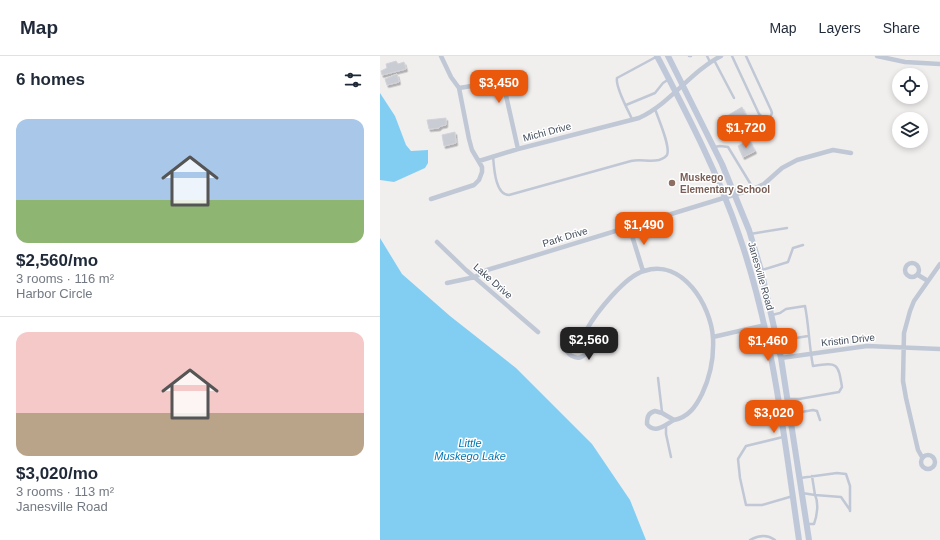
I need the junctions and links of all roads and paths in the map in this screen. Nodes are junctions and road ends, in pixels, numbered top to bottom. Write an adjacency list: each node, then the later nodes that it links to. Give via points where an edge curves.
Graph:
1 (441, 56): 15 (street)
2 (647, 56): 10 (lane)
3 (657, 56): 10 (lane); 13 (main road, Janesville Road)
4 (668, 56): 14 (main road, Janesville Road)
5 (707, 56): 11 (lane)
6 (721, 56): 11 (street, Michi Drive)
7 (732, 56): 8 (lane, via 759,114 763,118 770,118 771,110)
8 (746, 56)
9 (877, 56): 12 (street, via 905,62)
10 (649, 60): 18 (lane, via 617,78 618,91)
11 (712, 61): 14 (street, Michi Drive); 17 (lane)
12 (940, 64)
13 (669, 79): 16 (main road, Janesville Road); 18 (lane, via 655,93)
14 (683, 86): 16 (street, Michi Drive); 21 (main road, Janesville Road)
15 (460, 88): 22 (street, via 501,84 505,91); 25 (street, via 469,139)
16 (676, 92): 19 (street, Michi Drive); 28 (main road, Janesville Road)
17 (734, 98)
18 (626, 105): 20 (lane)
19 (655, 109): 20 (street, Michi Drive); 24 (lane, via 667,143 666,155 657,160 631,161 505,195 498,187)
20 (632, 120): 22 (street, Michi Drive)
21 (714, 147): 26 (lane, via 728,147); 27 (main road, Janesville Road)
22 (518, 149): 24 (street, Michi Drive)
23 (852, 153): 26 (street, Park Drive, via 833,150 797,160)
24 (493, 156): 25 (street, Michi Drive)
25 (479, 161): 29 (street, via 482,172 477,183)
26 (753, 189): 27 (street, Park Drive)
27 (735, 195): 28 (street, Park Drive); 32 (main road, Janesville Road)
28 (725, 198): 30 (street, Park Drive); 44 (main road, Janesville Road, via 746,257)
29 (431, 199)
30 (629, 226): 37 (street); 39 (street, Park Drive, via 486,270)
31 (788, 228): 32 (lane)
32 (750, 234): 36 (main road, Janesville Road)
33 (437, 242): 39 (street, Lake Drive)
34 (803, 245): 36 (lane, via 793,248 788,262)
35 (940, 264): 40 (street)
36 (762, 270): 42 (main road, Janesville Road)
37 (643, 271): 45 (street, via 608,300); 48 (street, via 663,269 685,279 704,306)
38 (918, 274): 40 (street)
39 (475, 276): 41 (street, Park Drive); 46 (street, Lake Drive)
40 (928, 281): 50 (street, via 910,311 904,333)
41 (447, 283)
42 (771, 308): 43 (main road, Janesville Road); 44 (main road)
43 (772, 315): 47 (lane, via 786,309 806,306); 49 (main road, Janesville Road)
44 (765, 328): 48 (street); 49 (main road, via 770,327); 53 (main road, via 773,351); 54 (main road, Janesville Road)
45 (587, 329): 45 (street, via 568,342 568,354 572,357 577,358 586,352)
46 (538, 332)
47 (808, 336): 49 (lane); 52 (lane)
48 (713, 337): 59 (street, via 712,362 705,388 692,409 683,418)
49 (778, 343): 53 (main road, Janesville Road)
50 (904, 347): 51 (street, Kristin Drive); 52 (street, Kristin Drive, via 867,346); 64 (street, via 906,398 918,450)
51 (940, 349)
52 (810, 354): 53 (street, Kristin Drive); 56 (lane, via 813,366 835,365 839,370 842,387 839,392 830,395)
53 (781, 358): 54 (main road); 56 (main road, Janesville Road)
54 (774, 375): 63 (main road, Janesville Road)
55 (658, 378): 57 (lane)
56 (788, 399): 58 (main road, Janesville Road)
57 (662, 413): 59 (street); 61 (street, via 655,411 649,414 647,424 651,429)
58 (790, 414): 60 (lane, via 813,410 817,411); 62 (main road, Janesville Road)
59 (674, 420): 61 (street)
60 (820, 420)
61 (666, 424): 65 (lane)
62 (793, 435): 63 (main road); 67 (main road, Janesville Road)
63 (784, 437): 68 (main road, Janesville Road); 71 (lane, via 746,446 738,459 740,478 746,505 762,505)
64 (922, 457)
65 (671, 458)
66 (812, 476): 67 (lane); 70 (lane); 70 (lane, via 846,474 850,486 850,511 841,497)
67 (800, 480): 68 (main road); 69 (main road, Janesville Road)
68 (791, 484): 71 (main road, Janesville Road)
69 (802, 493): 70 (lane); 72 (main road, Janesville Road)
70 (815, 495): 72 (lane, via 816,518 814,524)
71 (793, 496): 73 (main road, Janesville Road)
72 (807, 524): 73 (main road); 77 (main road, Janesville Road)
73 (797, 526): 76 (main road, Janesville Road)
74 (750, 540): 75 (lane, via 762,535)
75 (775, 540)
76 (799, 540)
77 (810, 540)

